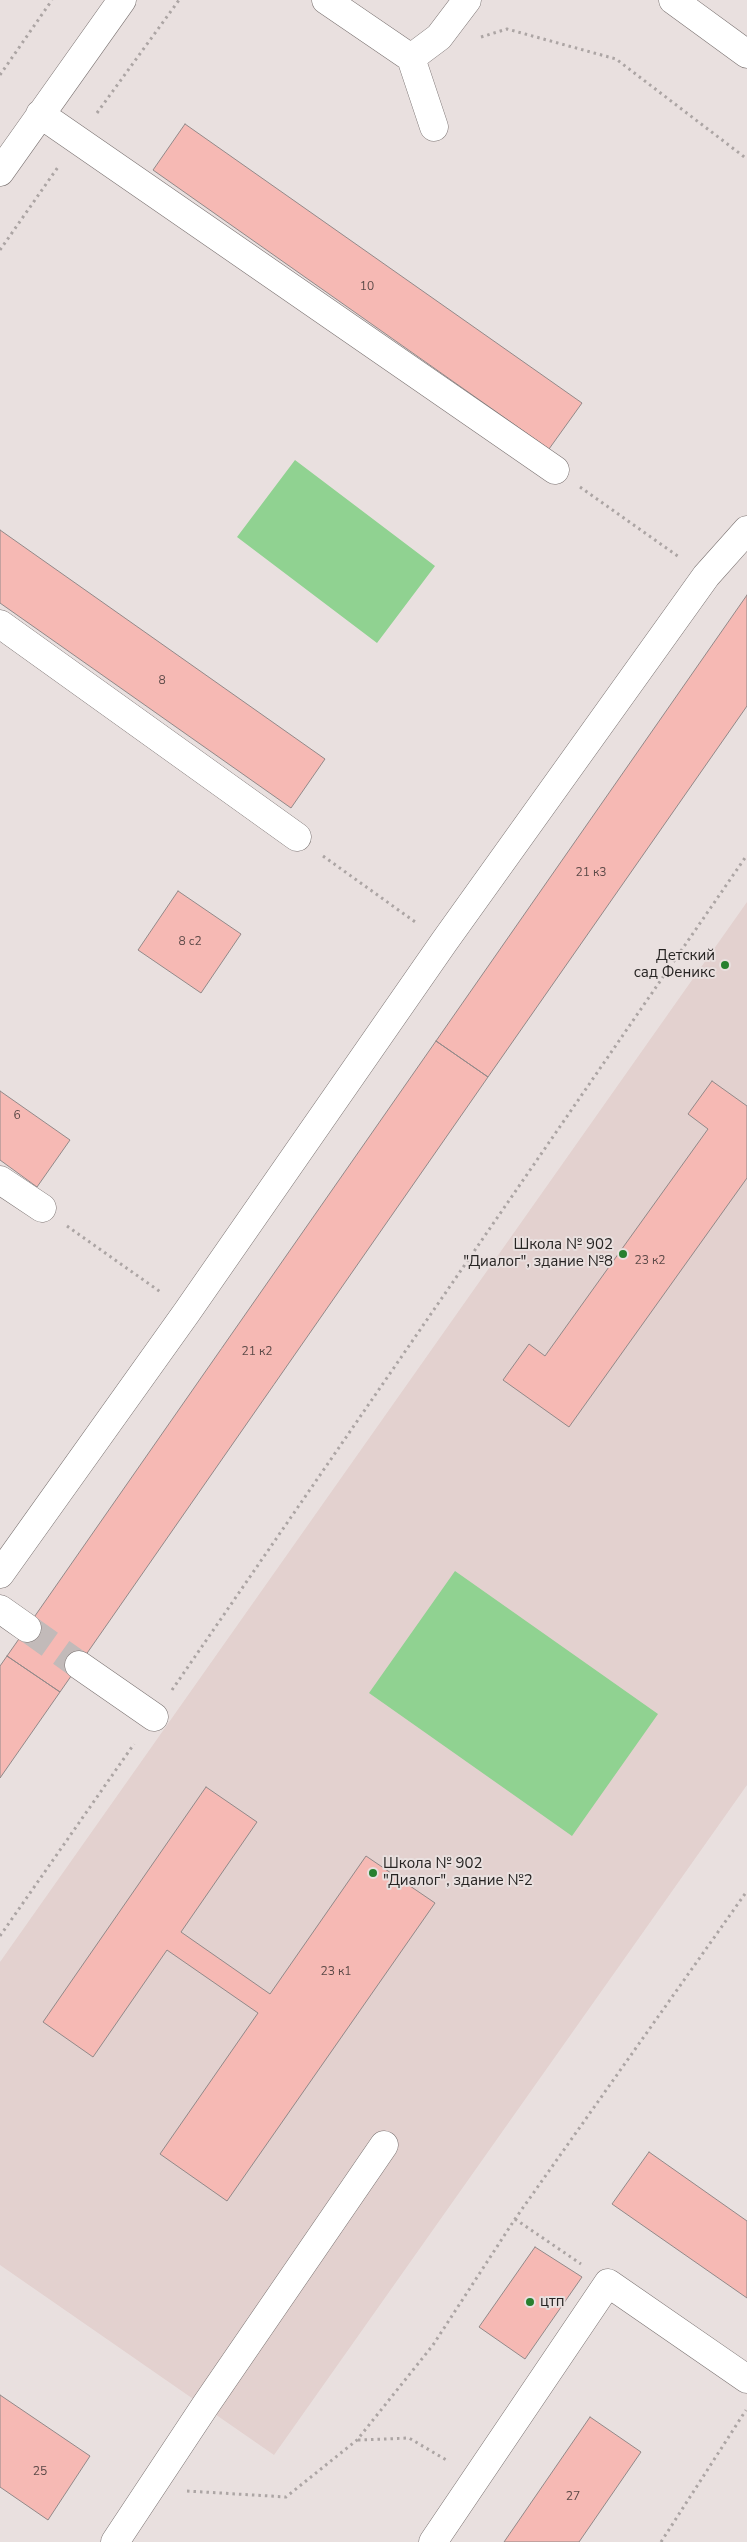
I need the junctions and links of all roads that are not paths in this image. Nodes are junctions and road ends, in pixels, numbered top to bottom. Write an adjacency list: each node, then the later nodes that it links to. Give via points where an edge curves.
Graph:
1 (122, 0): 7 (street)
2 (326, 0): 6 (street)
3 (467, 0): 6 (street, via 439,37)
4 (673, 0): 5 (street)
5 (747, 54)
6 (411, 58): 8 (street)
7 (40, 114): 9 (street); 10 (street)
8 (434, 128)
9 (0, 172)
10 (555, 470)
11 (747, 530): 16 (street, via 706,576 444,942)
12 (0, 624): 13 (street)
13 (296, 837)
14 (0, 1180): 15 (street)
15 (42, 1208)
16 (0, 1574)
17 (0, 1610): 18 (street)
18 (26, 1628)
19 (79, 1664): 20 (street)
20 (154, 1717)
21 (384, 2145): 23 (street)
22 (747, 2378): 24 (street, via 608,2283)
23 (114, 2542)
24 (433, 2542)

